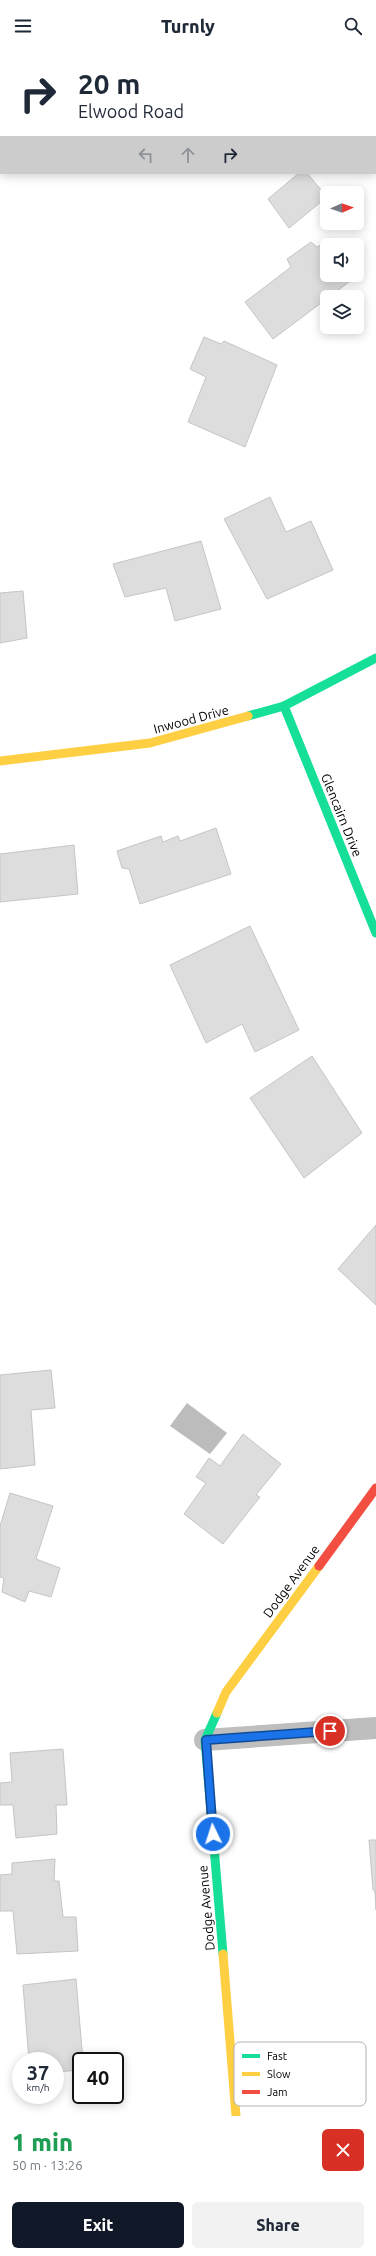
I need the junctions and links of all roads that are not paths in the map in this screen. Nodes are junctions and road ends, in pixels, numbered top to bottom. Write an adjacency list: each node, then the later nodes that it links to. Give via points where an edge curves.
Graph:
1 (376, 658): 2 (street, Inwood Drive)
2 (284, 706): 3 (street, Inwood Drive, via 150,743); 4 (street, Glencairn Drive)
3 (0, 760)
4 (376, 933)
5 (376, 1488): 7 (street, Dodge Avenue, via 226,1692)
6 (376, 1728): 7 (street)
7 (206, 1740): 8 (street, Dodge Avenue)
8 (234, 2091)
9 (235, 2106): 10 (street, Dodge Avenue)
10 (236, 2116)

